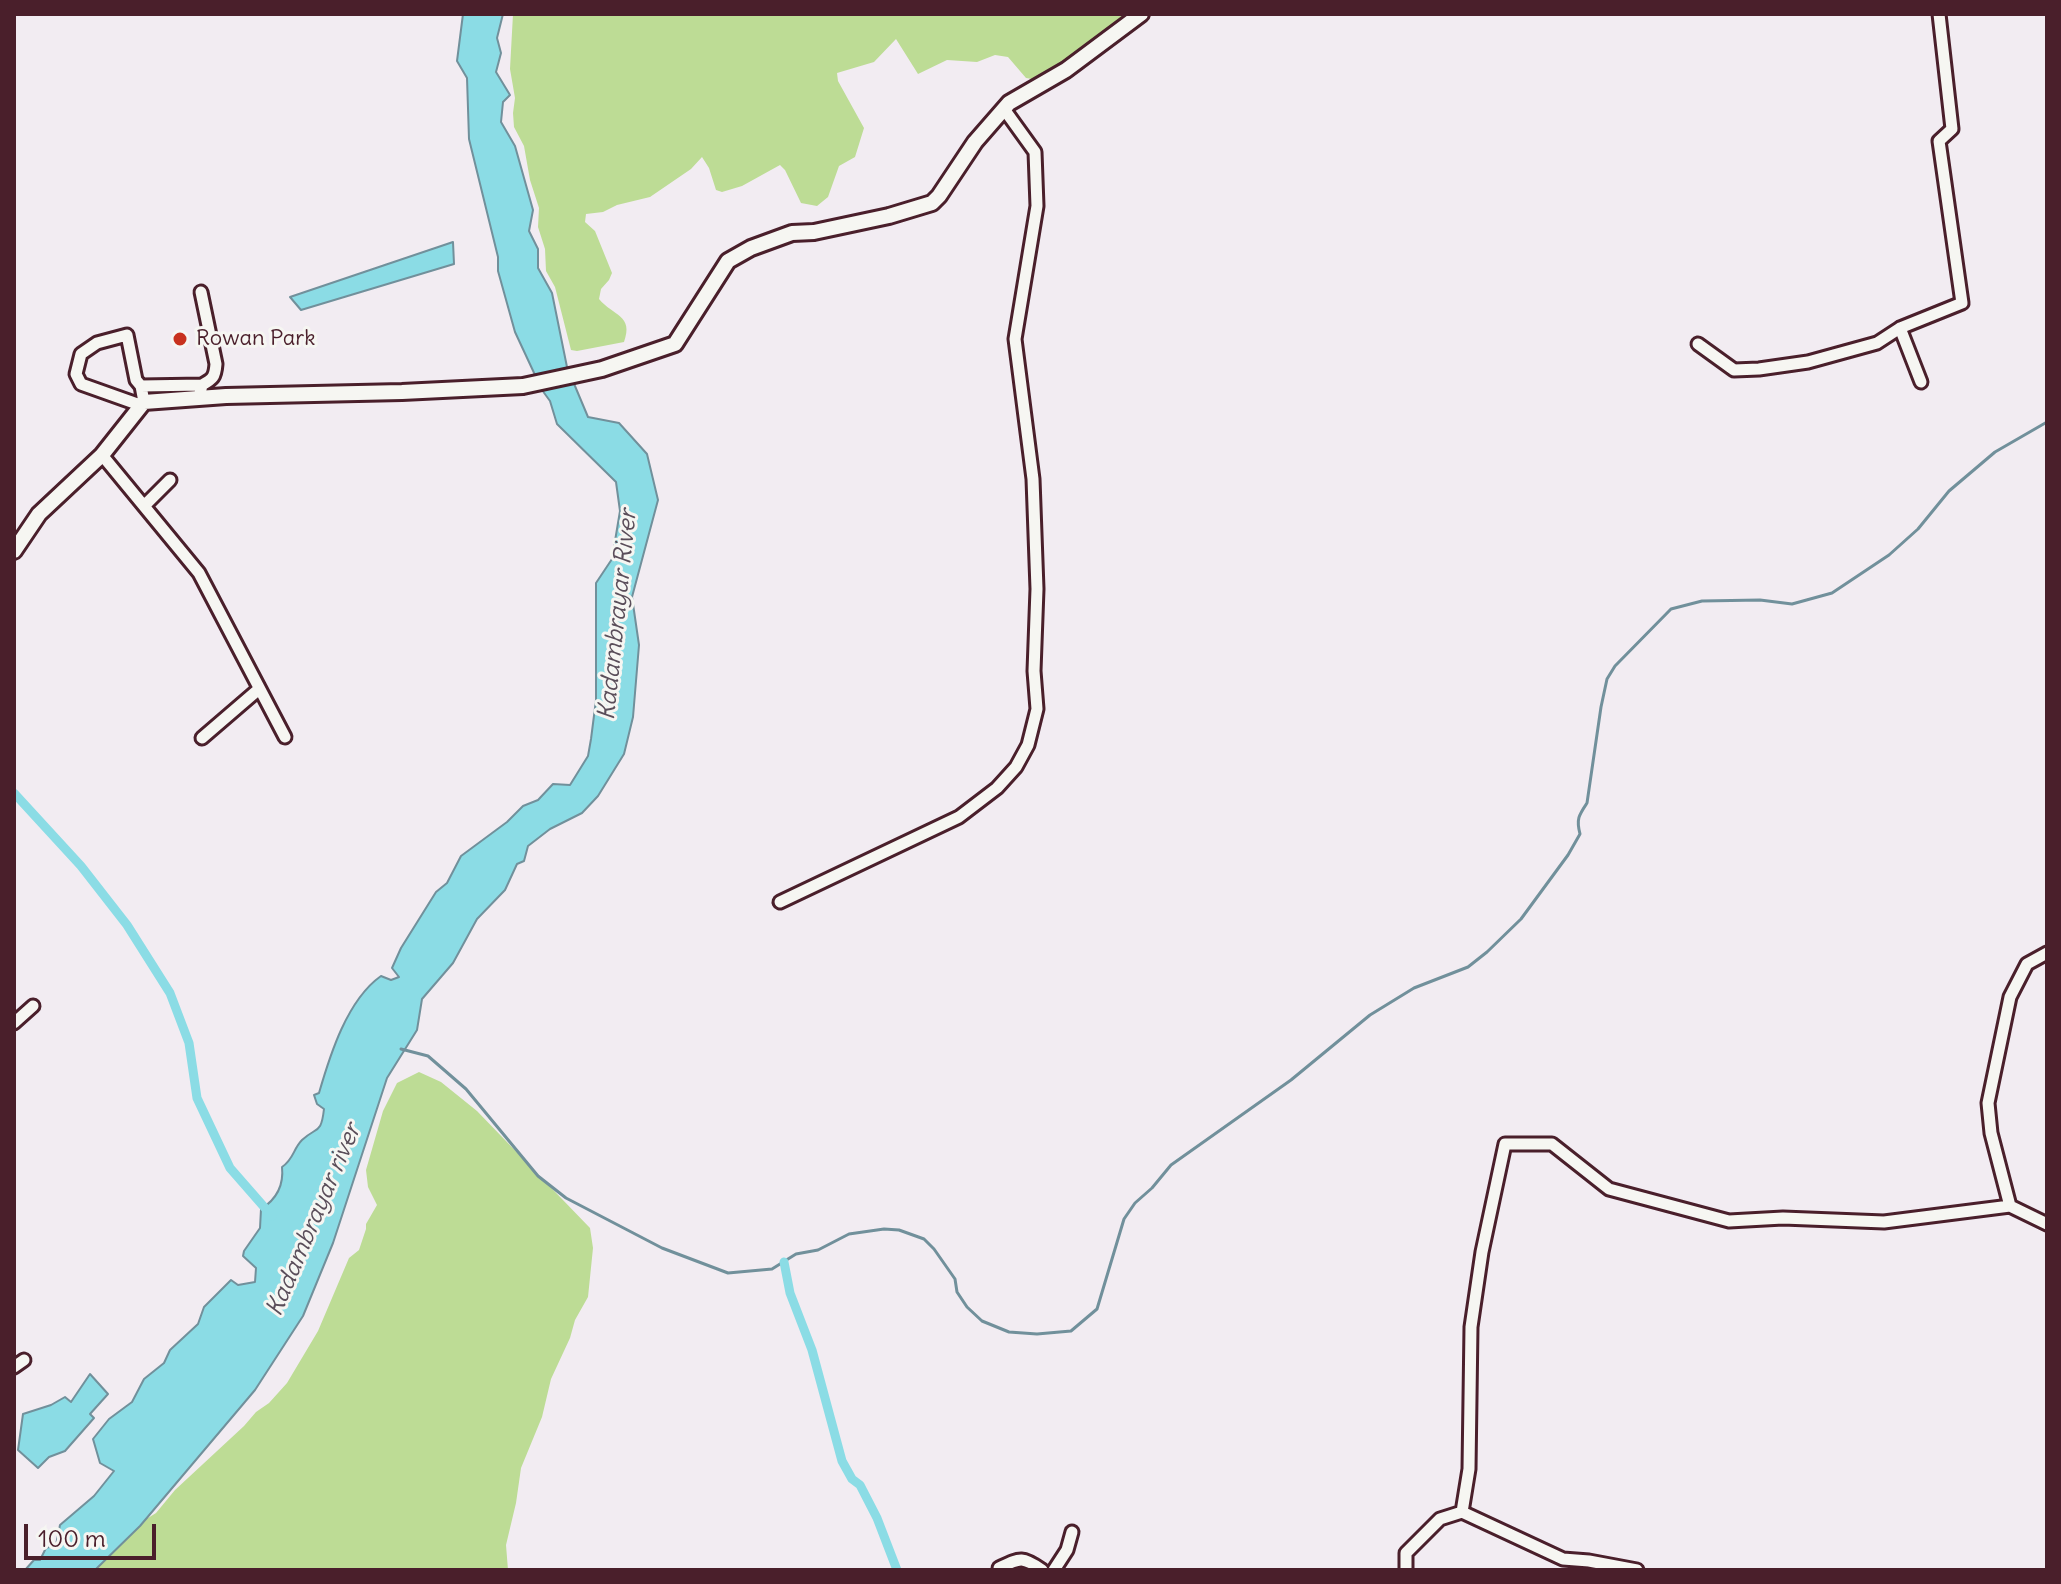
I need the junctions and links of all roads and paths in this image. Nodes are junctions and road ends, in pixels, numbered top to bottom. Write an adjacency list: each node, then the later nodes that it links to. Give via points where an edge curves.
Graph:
1 (1141, 14): 3 (main road)
2 (1939, 14): 5 (street, via 1952,129 1939,141 1962,303)
3 (1004, 109): 9 (main road, via 932,203 775,238 728,261 675,344 602,369 523,386 402,392); 18 (street, via 1035,152 1037,206 1015,339 1033,479 1037,573 1037,709 1028,745 997,788 959,817)
4 (201, 292): 9 (street, via 216,364 212,380)
5 (1900, 328): 6 (street, via 1877,343 1759,369 1734,370); 7 (street)
6 (1698, 344)
7 (1921, 382)
8 (141, 386): 9 (street); 10 (street); 10 (street, via 127,335 97,343 81,354 76,374 81,384)
9 (201, 391): 10 (main road)
10 (142, 403): 11 (main road)
11 (102, 455): 13 (street); 14 (main road, via 39,514)
12 (170, 480): 13 (street)
13 (144, 506): 15 (street, via 199,573)
14 (14, 551)
15 (259, 689): 16 (street); 17 (street)
16 (285, 737)
17 (202, 738)
18 (780, 902)
19 (2047, 953): 22 (street, via 2027,964 2010,997 1988,1103)
20 (33, 1006): 21 (street)
21 (14, 1023)
22 (2010, 1206): 23 (street); 24 (street, via 1884,1222 1729,1221 1609,1189 1552,1144 1505,1144 1471,1327 1469,1469)
23 (2047, 1224)
24 (1462, 1512): 29 (street, via 1440,1519 1406,1553); 30 (street, via 1563,1559)
25 (1072, 1532): 28 (street)
26 (999, 1568): 27 (street, via 1027,1559)
27 (1042, 1570)
28 (1054, 1570)
29 (1406, 1570)
30 (1637, 1570)

